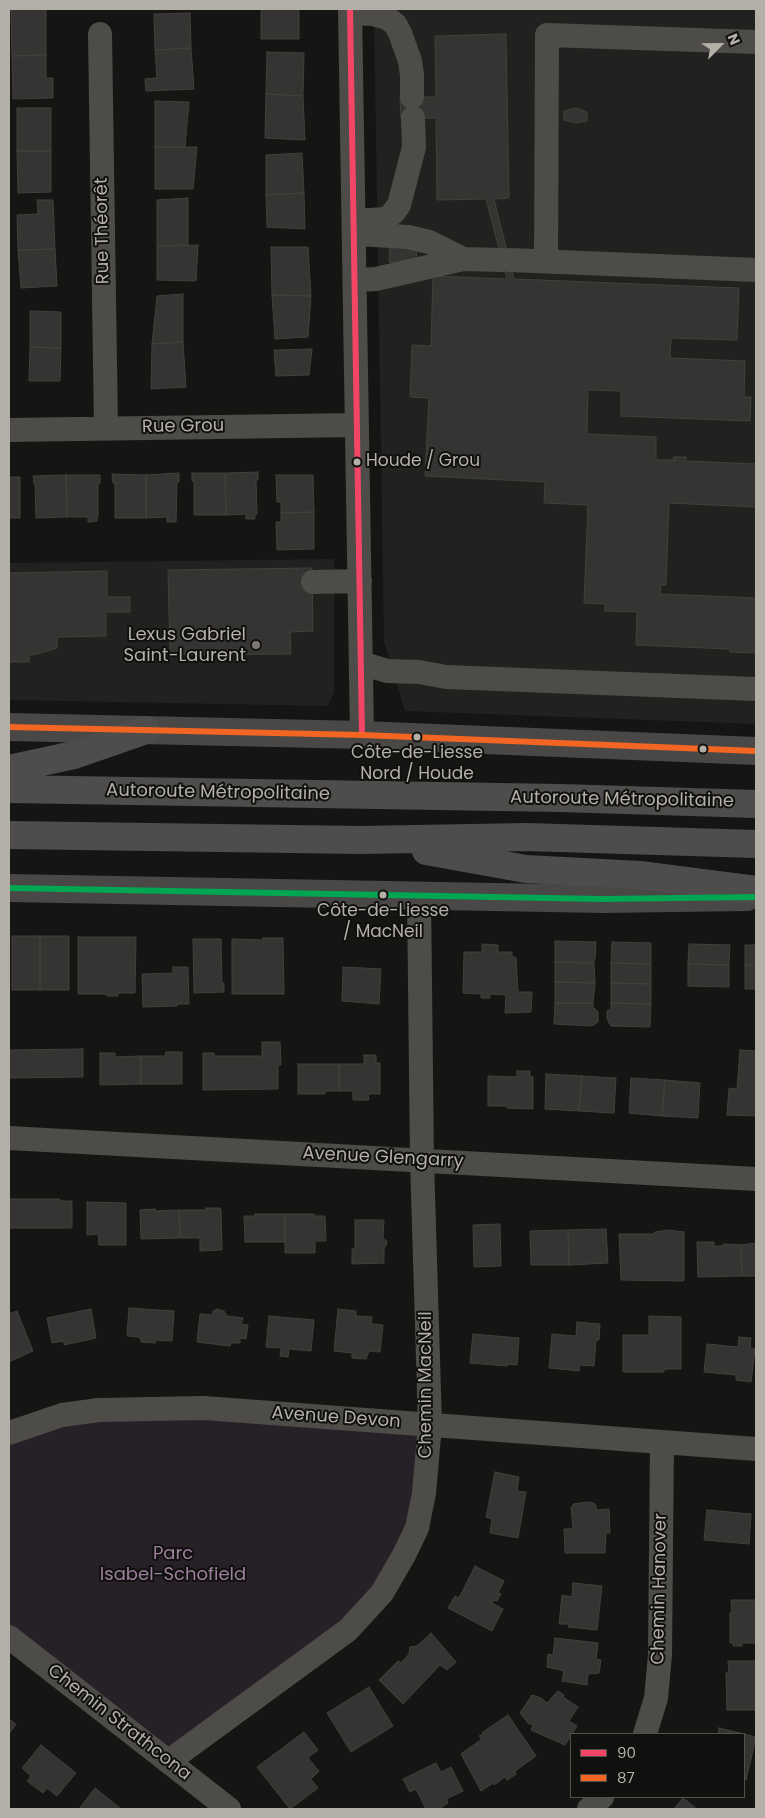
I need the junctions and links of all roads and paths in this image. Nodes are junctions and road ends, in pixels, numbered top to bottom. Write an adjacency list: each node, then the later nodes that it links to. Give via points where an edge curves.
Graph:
1 (350, 11): 4 (street); 4 (street, via 378,16 398,28 411,68 414,147 399,205 386,219)
2 (100, 34): 10 (street, Rue Théorêt)
3 (756, 42): 6 (street, via 547,35)
4 (354, 227): 5 (street, via 429,242); 8 (street)
5 (463, 259): 6 (street); 8 (street, via 376,279)
6 (546, 261): 7 (street)
7 (756, 270)
8 (355, 280): 9 (street)
9 (357, 425): 10 (street, Rue Grou); 12 (street)
10 (106, 428): 11 (street, Rue Grou)
11 (9, 430)
12 (360, 581): 13 (street); 14 (street)
13 (313, 582)
14 (361, 663): 15 (street, via 387,671 446,677); 18 (street)
15 (756, 688)
16 (9, 727): 17 (main road)
17 (146, 730): 18 (main road); 20 (highway, via 74,755)
18 (362, 735): 19 (main road)
19 (756, 751)
20 (9, 769)
21 (9, 789): 22 (highway, Autoroute Métropolitaine)
22 (756, 804)
23 (9, 835): 24 (highway)
24 (361, 840): 25 (highway, via 526,838); 27 (highway, via 526,869 640,875)
25 (756, 844)
26 (9, 888): 28 (main road)
27 (756, 890)
28 (419, 895): 29 (main road, via 602,899); 31 (street, Chemin MacNeil)
29 (756, 897)
30 (9, 1138): 31 (street, Avenue Glengarry)
31 (422, 1160): 32 (street, Avenue Glengarry); 33 (street, Chemin MacNeil)
32 (756, 1179)
33 (430, 1425): 34 (street, Avenue Devon, via 204,1408 116,1409 62,1415); 35 (street, Avenue Devon); 39 (street, Chemin MacNeil, via 424,1493 417,1528 382,1593 348,1630)
34 (9, 1434)
35 (662, 1442): 36 (street, Avenue Devon); 38 (street, Chemin Hanover, via 660,1654 656,1698)
36 (756, 1449)
37 (9, 1637): 39 (street, Chemin Strathcona)
38 (644, 1733)
39 (169, 1761): 41 (street, Chemin Strathcona)
40 (601, 1798): 42 (street)
41 (229, 1809)
42 (589, 1809)

